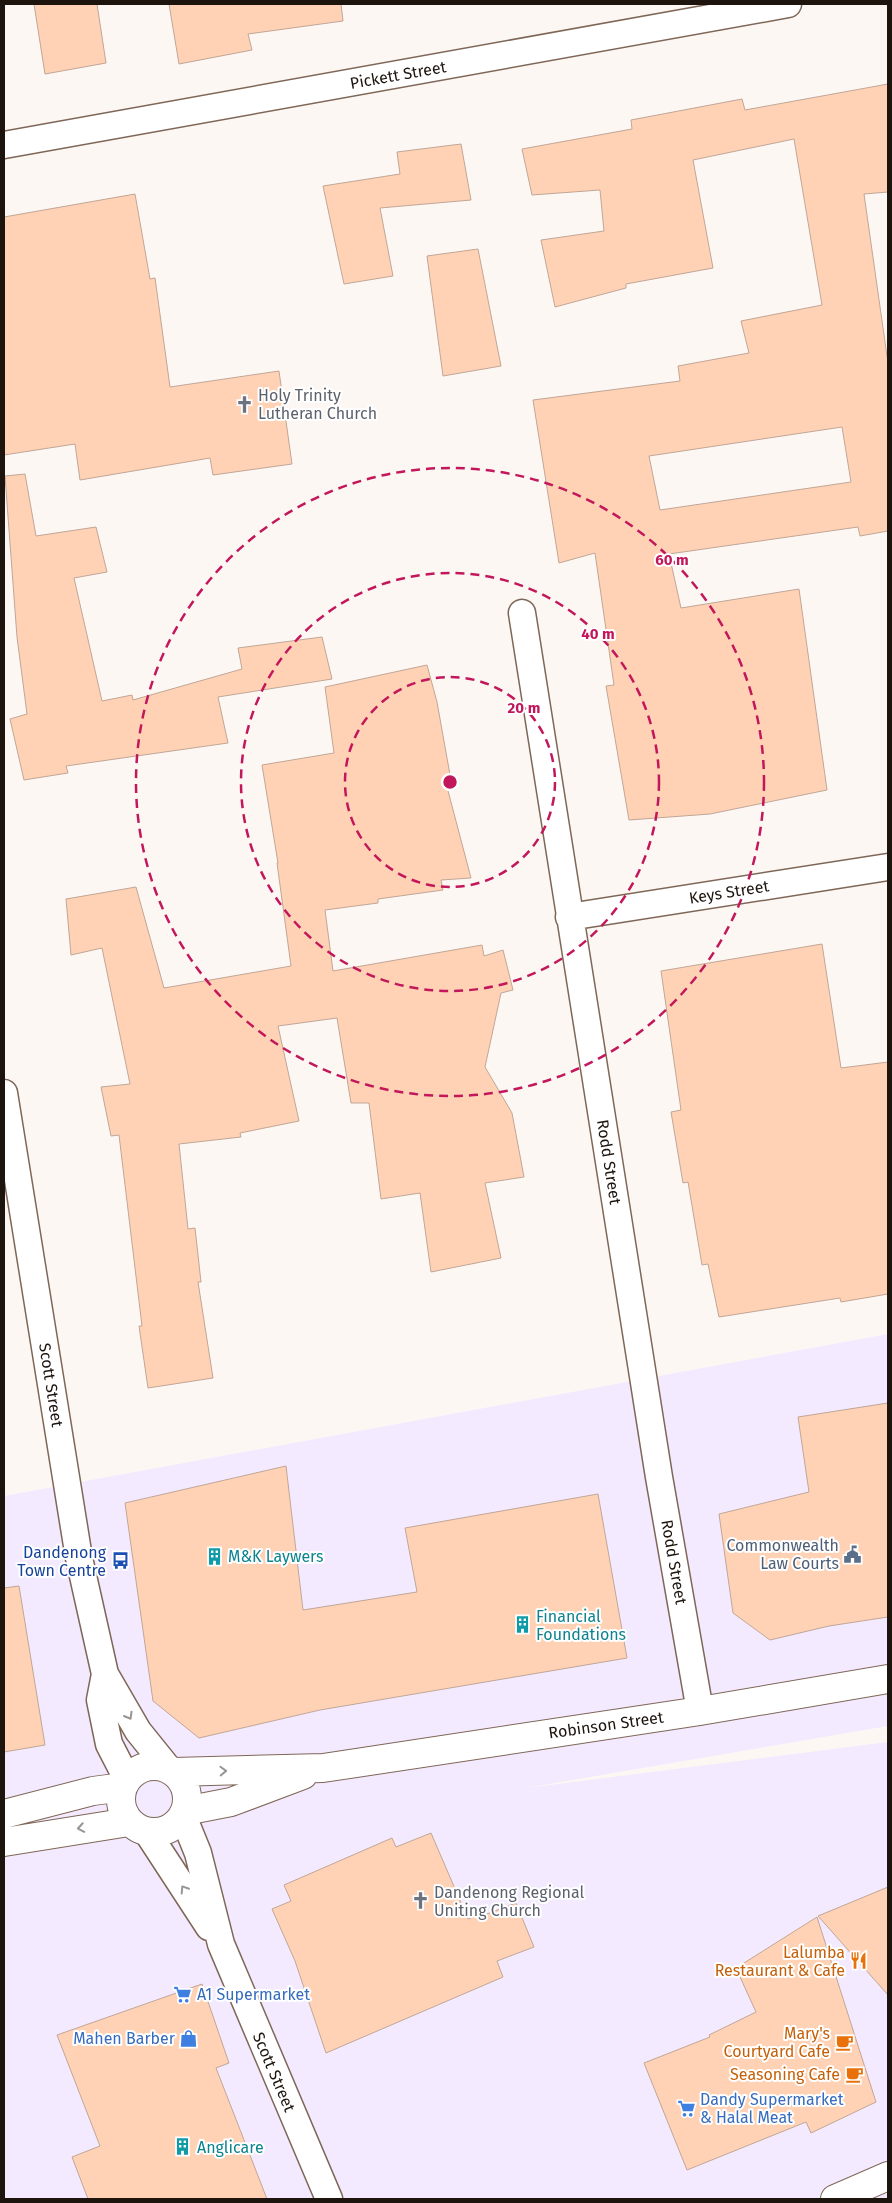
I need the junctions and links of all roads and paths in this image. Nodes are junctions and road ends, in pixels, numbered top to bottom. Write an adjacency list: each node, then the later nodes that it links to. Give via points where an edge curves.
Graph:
1 (788, 4): 2 (street, Pickett Street)
2 (5, 146)
3 (522, 613): 5 (street, Rodd Street)
4 (888, 866): 5 (street, Keys Street)
5 (569, 917): 9 (street, Rodd Street)
6 (4, 1094): 7 (street, Scott Street, via 79,1558)
7 (105, 1674): 11 (street, Scott Street, one-way to 11, via 138,1731); 12 (street, Scott Street, via 100,1700 109,1744)
8 (888, 1679): 9 (street, Robinson Street)
9 (700, 1711): 10 (street, Robinson Street)
10 (323, 1768): 11 (street, Robinson Street, one-way to 10); 13 (street, Robinson Street, via 231,1802)
11 (170, 1770): 12 (street, via 149,1766 141,1768); 13 (street, via 185,1785 188,1803)
12 (125, 1783): 14 (street); 15 (street, via 121,1805)
13 (184, 1813): 15 (street, via 171,1828 155,1832); 17 (street, Scott Street, via 198,1853)
14 (4, 1814)
15 (138, 1827): 16 (street, one-way to 16); 17 (street, Scott Street, one-way to 15)
16 (4, 1842)
17 (221, 1944): 19 (street, Scott Street)
18 (888, 2176): 20 (street)
19 (329, 2199)
20 (834, 2199)

